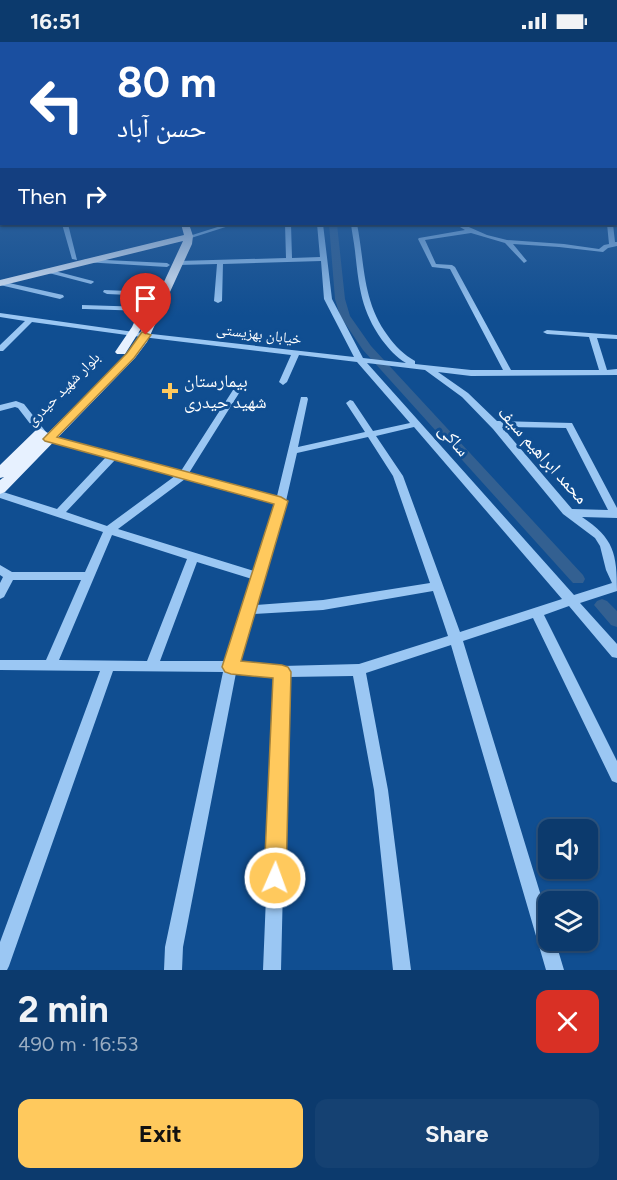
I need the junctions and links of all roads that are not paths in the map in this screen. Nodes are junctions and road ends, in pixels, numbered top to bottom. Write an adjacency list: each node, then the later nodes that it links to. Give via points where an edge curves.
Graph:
1 (67, 229): 12 (street)
2 (288, 229): 13 (street)
3 (321, 229): 11 (street, ساکی)
4 (355, 229): 36 (street, محمد ابراهیم سیف, via 366,309 401,357)
5 (468, 229): 8 (street)
6 (611, 229): 10 (street)
7 (183, 231): 12 (main road); 16 (main road, بلوار شهید حیدری)
8 (471, 231): 9 (street); 37 (street, via 421,238 434,266 452,267)
9 (508, 243): 10 (street, via 594,250); 14 (street)
10 (615, 244)
11 (325, 259): 13 (street); 35 (street, ساکی, via 328,299)
12 (81, 260): 16 (street); 17 (main road); 18 (main road)
13 (289, 261): 15 (street)
14 (524, 261)
15 (220, 262): 16 (street); 24 (street)
16 (173, 264): 22 (main road, بلوار شهید حیدری); 30 (main road, بلوار شهید حیدری)
17 (47, 271): 19 (street); 20 (main road)
18 (0, 278)
19 (91, 282)
20 (0, 283): 23 (street)
21 (107, 292): 22 (street)
22 (152, 294): 26 (main road, بلوار شهید حیدری)
23 (60, 297)
24 (218, 301)
25 (85, 308): 26 (street)
26 (145, 309): 30 (main road, بلوار شهید حیدری)
27 (0, 315): 28 (street, خیابان بهزیستی)
28 (31, 319): 30 (street, خیابان بهزیستی); 33 (street)
29 (547, 332): 31 (street)
30 (140, 334): 34 (street, خیابان بهزیستی); 48 (main road, بلوار شهید حیدری, via 131,356)
31 (592, 335): 32 (street); 38 (street)
32 (617, 337)
33 (0, 349)
34 (296, 352): 35 (street, خیابان بهزیستی); 40 (street)
35 (364, 360): 36 (street, خیابان بهزیستی); 45 (street, ساکی)
36 (422, 367): 37 (street, خیابان بهزیستی, via 471,373); 46 (street, محمد ابراهیم سیف, via 466,396)
37 (508, 372): 38 (street, خیابان بهزیستی)
38 (604, 372): 39 (street, خیابان بهزیستی)
39 (617, 372)
40 (282, 382)
41 (237, 390): 52 (street)
42 (304, 399): 49 (street)
43 (350, 403): 47 (street)
44 (0, 408): 48 (street, via 21,406)
45 (416, 424): 47 (street); 69 (street, ساکی)
46 (493, 424): 57 (street, محمد ابراهیم سیف); 58 (street, via 569,425)
47 (370, 434): 49 (street); 66 (street, via 398,476)
48 (45, 435): 50 (street); 51 (main road, بلوار شهید حیدری); 53 (main road, بلوار شهید حیدری)
49 (292, 452): 55 (street)
50 (113, 456): 52 (street); 56 (street)
51 (0, 473)
52 (183, 475): 55 (street); 59 (street)
53 (0, 489)
54 (0, 494): 56 (street)
55 (281, 501): 64 (street)
56 (59, 513): 59 (street)
57 (570, 513): 58 (street); 65 (street, محمد ابراهیم سیف, via 599,535 608,548)
58 (616, 514)
59 (109, 530): 60 (street); 63 (street)
60 (193, 556): 64 (street); 77 (street)
61 (0, 568): 62 (street)
62 (10, 576): 63 (street); 68 (street)
63 (88, 576): 75 (street)
64 (258, 576): 70 (street)
65 (617, 581)
66 (437, 586): 70 (street, via 323,605); 72 (street)
67 (617, 586): 69 (street)
68 (0, 594)
69 (571, 600): 71 (street); 73 (street, ساکی)
70 (248, 610): 78 (street)
71 (536, 611): 72 (street); 81 (street)
72 (455, 637): 79 (street); 86 (street)
73 (617, 653)
74 (0, 665): 75 (street)
75 (50, 665): 76 (street)
76 (108, 666): 77 (street); 82 (street)
77 (152, 666): 78 (street)
78 (231, 667): 80 (street); 83 (street, via 174,947)
79 (358, 670): 80 (street); 85 (street, via 381,790)
80 (282, 672): 84 (street)
81 (617, 776)
82 (0, 966)
83 (173, 970)
84 (272, 970)
85 (402, 970)
86 (555, 970)

